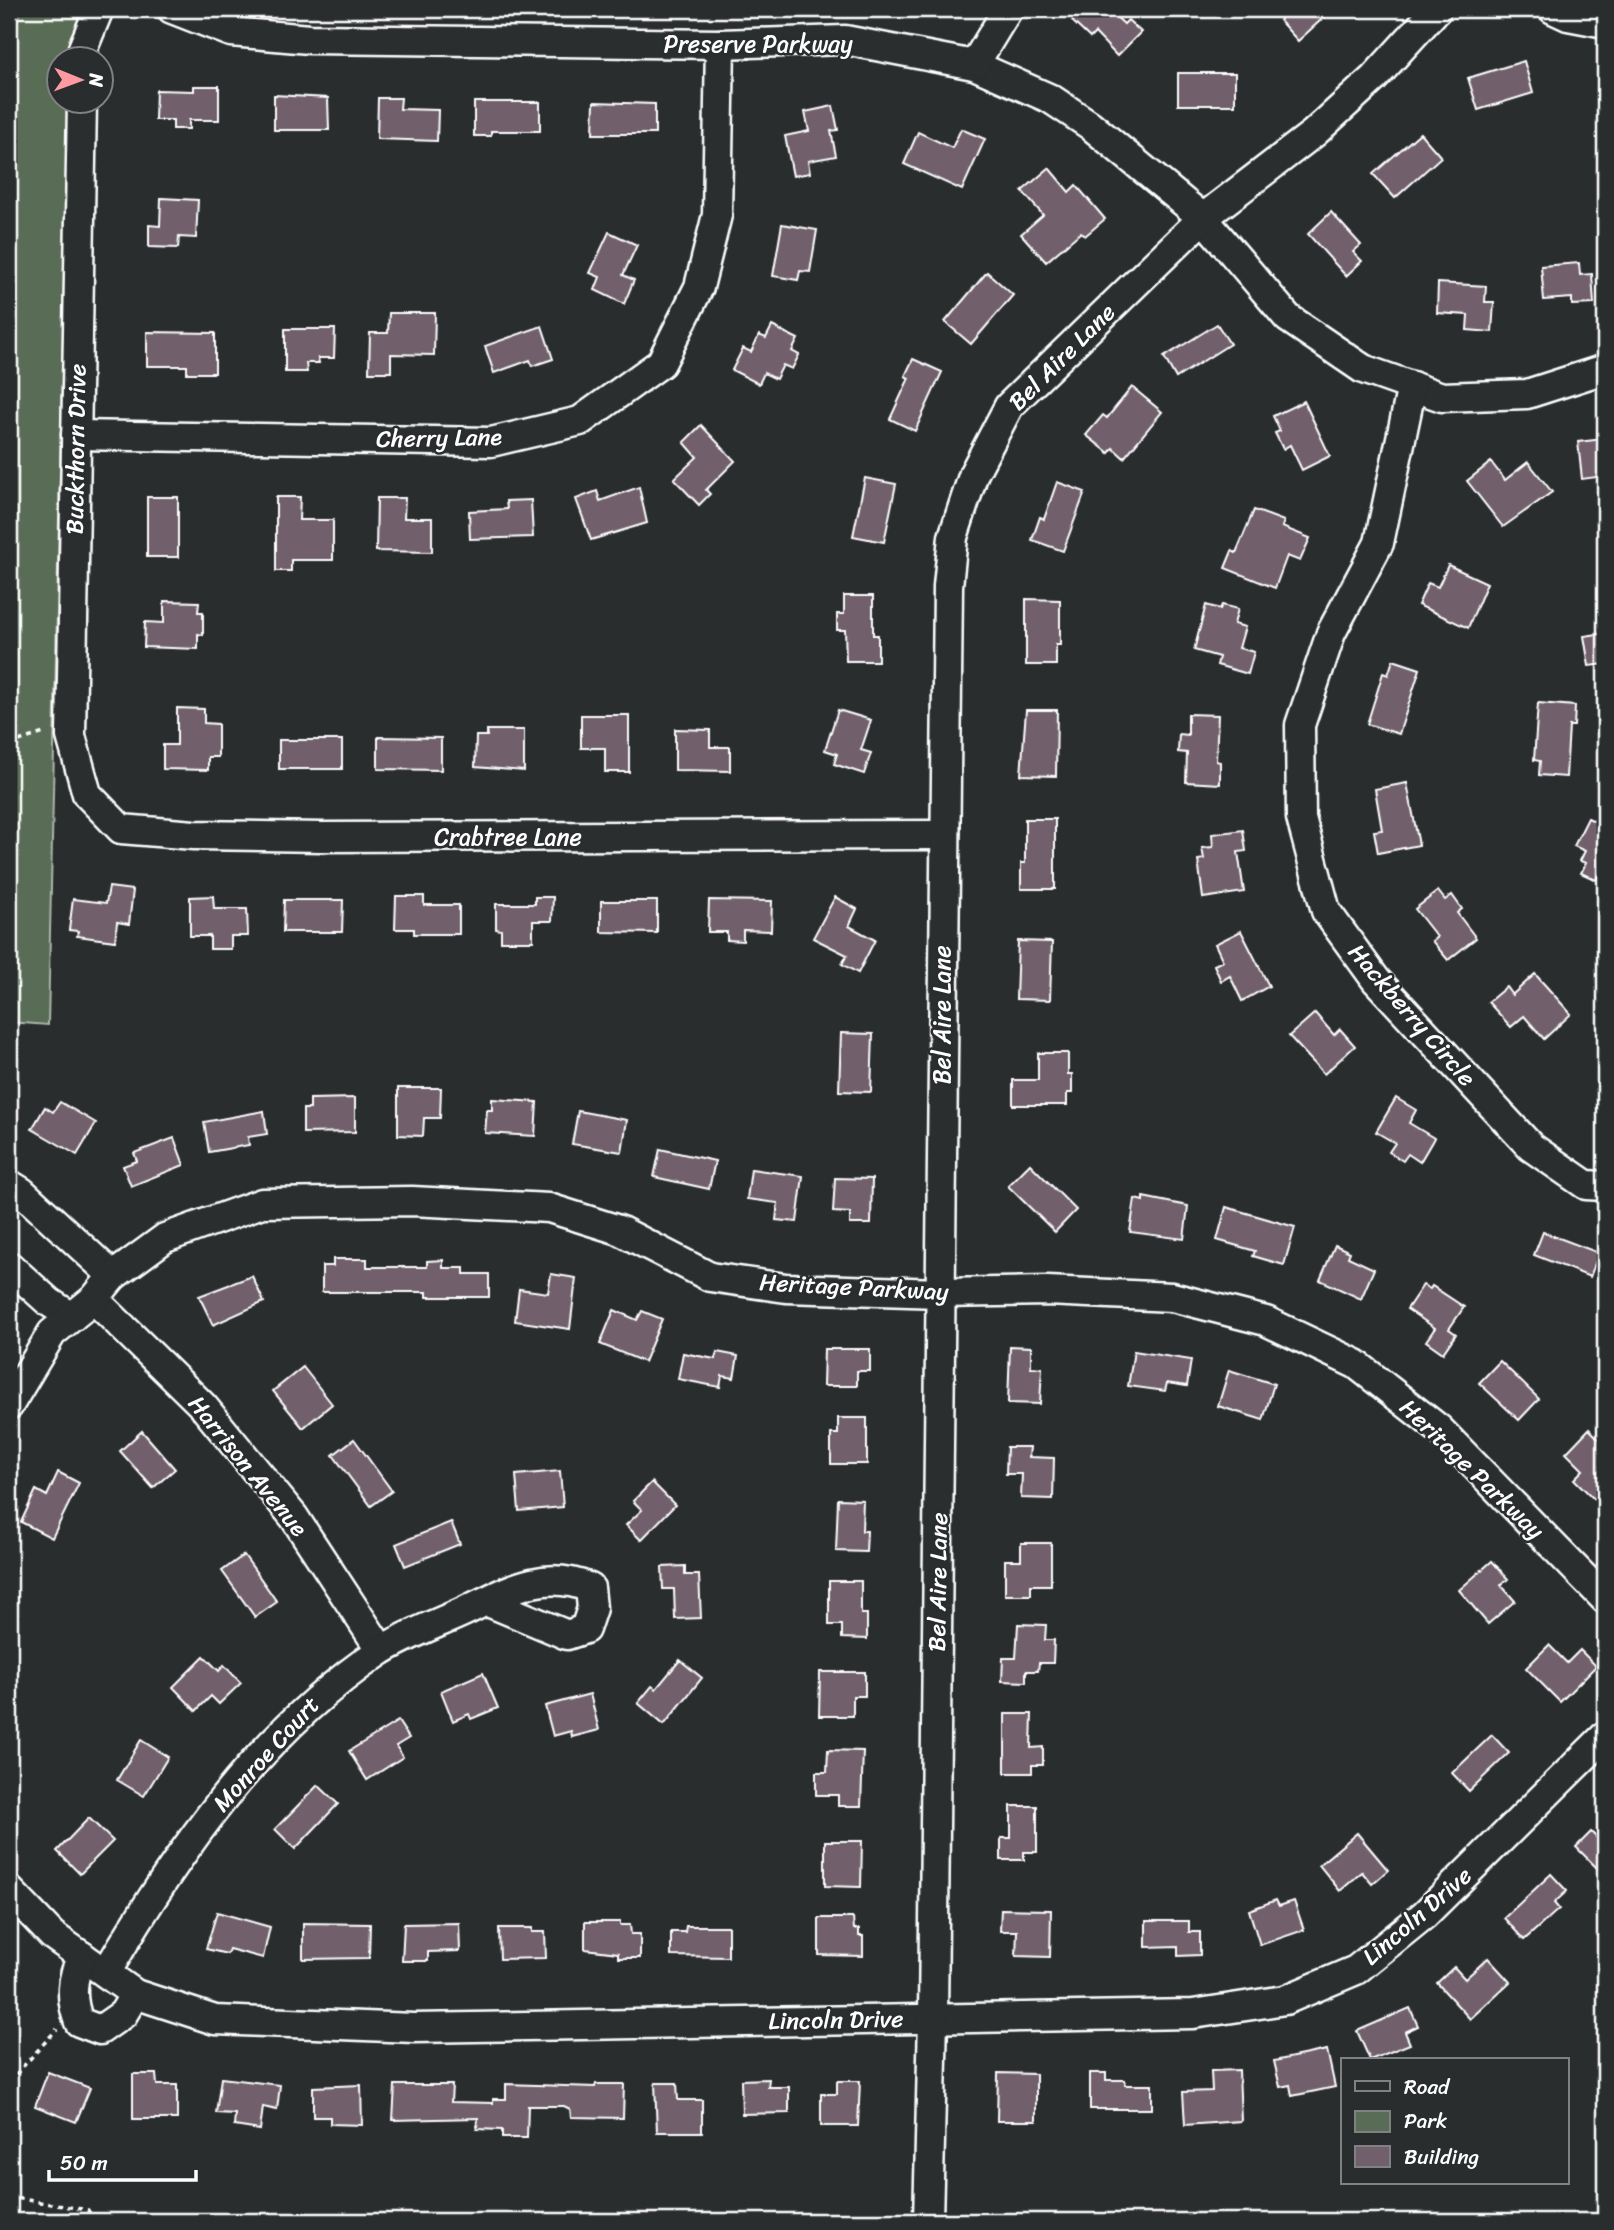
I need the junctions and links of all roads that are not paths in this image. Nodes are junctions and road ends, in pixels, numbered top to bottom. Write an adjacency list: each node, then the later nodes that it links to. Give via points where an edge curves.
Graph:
1 (99, 9): 8 (street)
2 (172, 9): 7 (street, Preserve Parkway, via 231,32 309,39)
3 (1008, 9): 9 (street)
4 (1437, 9): 11 (street, Bel Aire Lane, via 1374,78 1314,133)
5 (1553, 9): 6 (street)
6 (1605, 23)
7 (720, 44): 9 (street, Preserve Parkway, via 845,40); 14 (street, Cherry Lane, via 717,215 699,287 661,363 580,421 491,442)
8 (83, 46)
9 (974, 65): 11 (street, Preserve Parkway, via 1051,99 1080,118)
10 (82, 116): 14 (street, Buckthorn Drive)
11 (1203, 218): 13 (street, Preserve Parkway, via 1288,318 1363,369); 16 (street, Bel Aire Lane, via 1009,406 974,473 953,537 948,586)
12 (1605, 369): 13 (street, Preserve Parkway, via 1527,394 1442,397)
13 (1412, 386): 18 (street, Hackberry Circle, via 1380,543 1331,633 1300,725 1301,818 1326,911 1376,980 1531,1147 1586,1185)
14 (76, 435): 15 (street, Buckthorn Drive, via 71,736)
15 (87, 794): 16 (street, Crabtree Lane, via 121,829 194,835)
16 (944, 835): 21 (street, Bel Aire Lane)
17 (9, 1184): 20 (street)
18 (1605, 1186)
19 (9, 1266): 23 (street)
20 (113, 1276): 21 (street, Heritage Parkway, via 165,1238 262,1203 412,1201 550,1208 619,1230 710,1277 786,1288); 22 (street, Heritage Parkway)
21 (940, 1293): 25 (street, Heritage Parkway, via 1047,1291 1172,1297 1266,1321 1356,1364 1439,1429); 33 (street, Bel Aire Lane)
22 (94, 1299): 23 (street, Heritage Parkway); 27 (street, Harrison Avenue, via 219,1426 293,1517)
23 (72, 1317): 24 (street, Heritage Parkway, via 52,1333)
24 (9, 1405)
25 (1605, 1599)
26 (486, 1601): 27 (street, Monroe Court)
27 (382, 1650): 31 (street, Monroe Court, via 317,1696 227,1794 166,1873)
28 (1605, 1736): 33 (street, Lincoln Drive, via 1424,1916 1356,1970 1309,1990 1285,2000 1193,2014)
29 (9, 1890): 30 (street, Lincoln Drive, via 52,1935)
30 (82, 1956): 31 (street, Lincoln Drive); 32 (street, via 74,1972 71,1999 79,2022 100,2031 123,2014)
31 (106, 1973): 32 (street, Lincoln Drive)
32 (135, 1994): 33 (street, Lincoln Drive, via 215,2020 414,2028)
33 (933, 2018): 34 (street, Bel Aire Lane)
34 (928, 2221)

